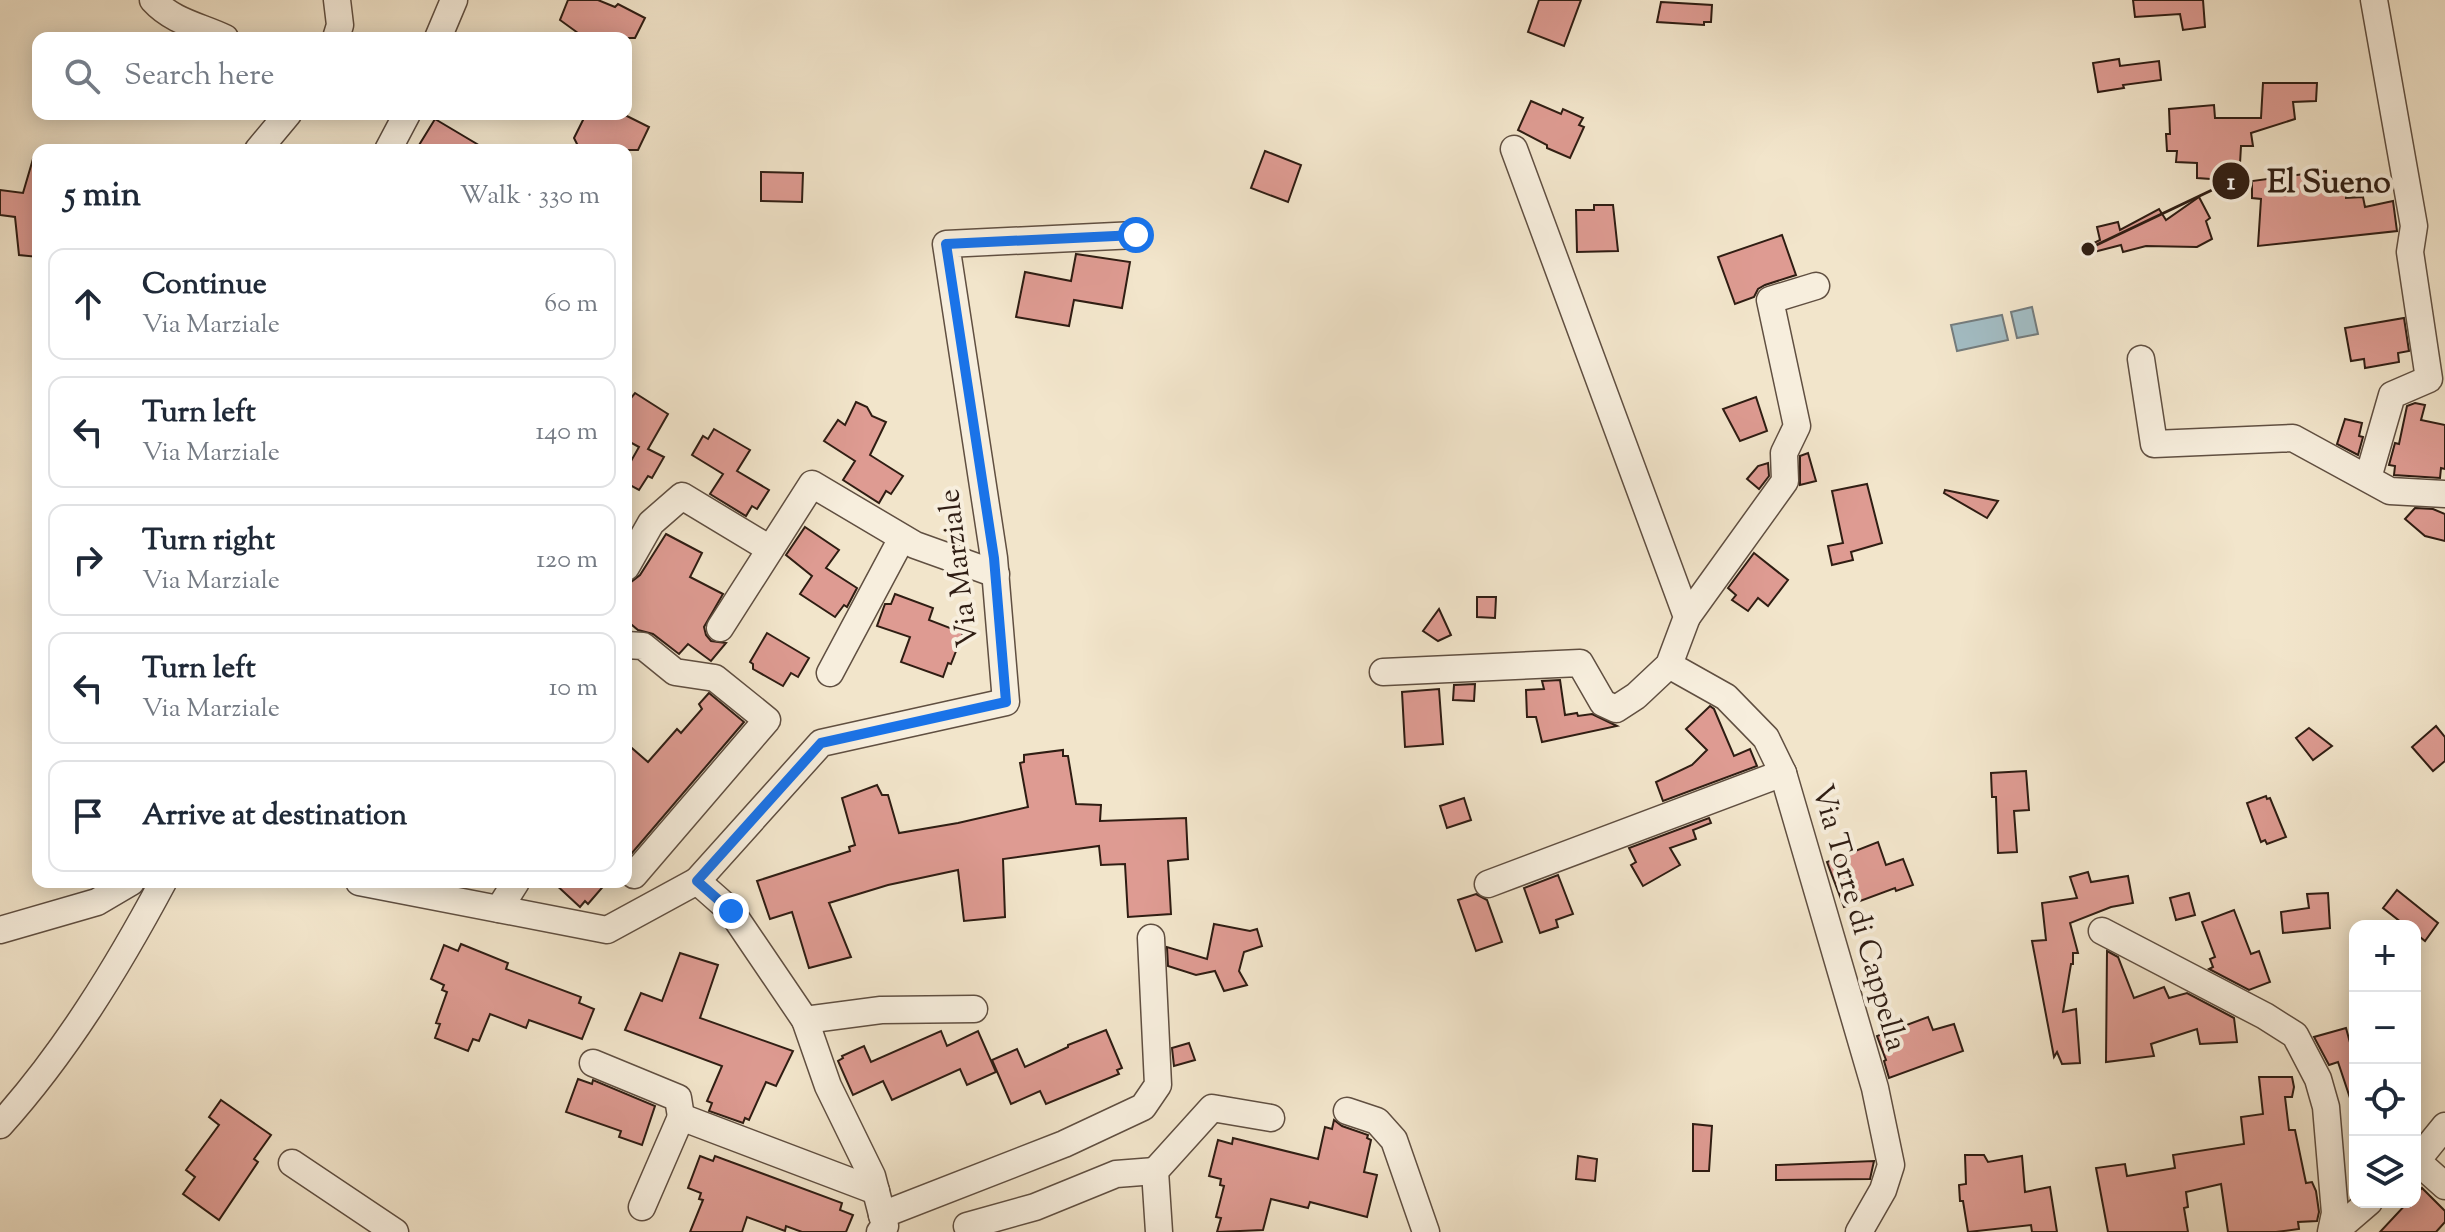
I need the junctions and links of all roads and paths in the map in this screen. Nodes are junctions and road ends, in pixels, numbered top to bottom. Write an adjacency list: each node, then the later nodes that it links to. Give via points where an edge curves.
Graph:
1 (153, 0): 5 (street, via 163,12)
2 (337, 0): 6 (street)
3 (454, 0): 7 (street)
4 (2374, 0): 16 (street, via 2414,226 2410,252 2429,379 2392,395)
5 (210, 32)
6 (338, 32)
7 (441, 32)
8 (283, 120): 10 (street)
9 (404, 120): 11 (street)
10 (263, 144)
11 (391, 144)
12 (1514, 149): 22 (street)
13 (1136, 235): 21 (street, Via Marziale, via 946,244)
14 (1816, 286): 22 (street, via 1770,300 1797,426 1784,453 1785,481)
15 (2141, 359): 16 (street, via 2154,444 2293,438)
16 (2368, 478): 17 (street, via 2390,491)
17 (2445, 494)
18 (902, 538): 19 (street, via 812,484); 21 (street); 27 (street)
19 (770, 549): 20 (street, via 682,496 651,523); 23 (street)
20 (632, 556)
21 (996, 574): 30 (street, Via Marziale, via 1006,702 821,743)
22 (1687, 617): 25 (street)
23 (720, 628)
24 (632, 645): 29 (street, via 643,646 675,672 715,678 767,720)
25 (1669, 665): 26 (street, via 1616,709 1603,703 1580,663); 28 (street, Via Torre di Cappella, via 1726,697 1766,738)
26 (1383, 672)
27 (830, 673)
28 (1783, 773): 31 (street); 60 (street, Via Torre di Cappella, via 1875,1088 1891,1165)
29 (634, 875)
30 (697, 881): 36 (street, Via Marziale, via 607,930); 41 (street, via 731,911)
31 (1488, 884)
32 (121, 888): 37 (street, via 97,902)
33 (160, 888): 46 (street, via 46,1072)
34 (390, 888): 36 (street, Via Marziale)
35 (512, 888): 36 (street)
36 (499, 909)
37 (0, 930)
38 (2102, 931): 61 (street, via 2295,1035 2326,1107)
39 (1151, 938): 55 (street, via 1158,1085 1143,1107 1064,1144)
40 (974, 1009): 41 (street, via 881,1010)
41 (805, 1020): 55 (street, via 828,1086 872,1176)
42 (593, 1063): 44 (street, via 678,1098)
43 (1347, 1111): 59 (street, via 1377,1121 1394,1140)
44 (681, 1117): 53 (street); 55 (street)
45 (1271, 1118): 51 (street, via 1212,1108)
46 (0, 1125)
47 (2445, 1126): 48 (street)
48 (2421, 1156)
49 (292, 1163): 57 (street)
50 (2421, 1166): 52 (street)
51 (1155, 1171): 56 (street, via 1116,1174 1035,1207); 58 (street)
52 (2445, 1186)
53 (642, 1207)
54 (2362, 1208): 61 (street)
55 (879, 1213)
56 (967, 1226)
57 (395, 1232)
58 (1159, 1232)
59 (1426, 1232)
60 (1859, 1232)
61 (2332, 1232)

